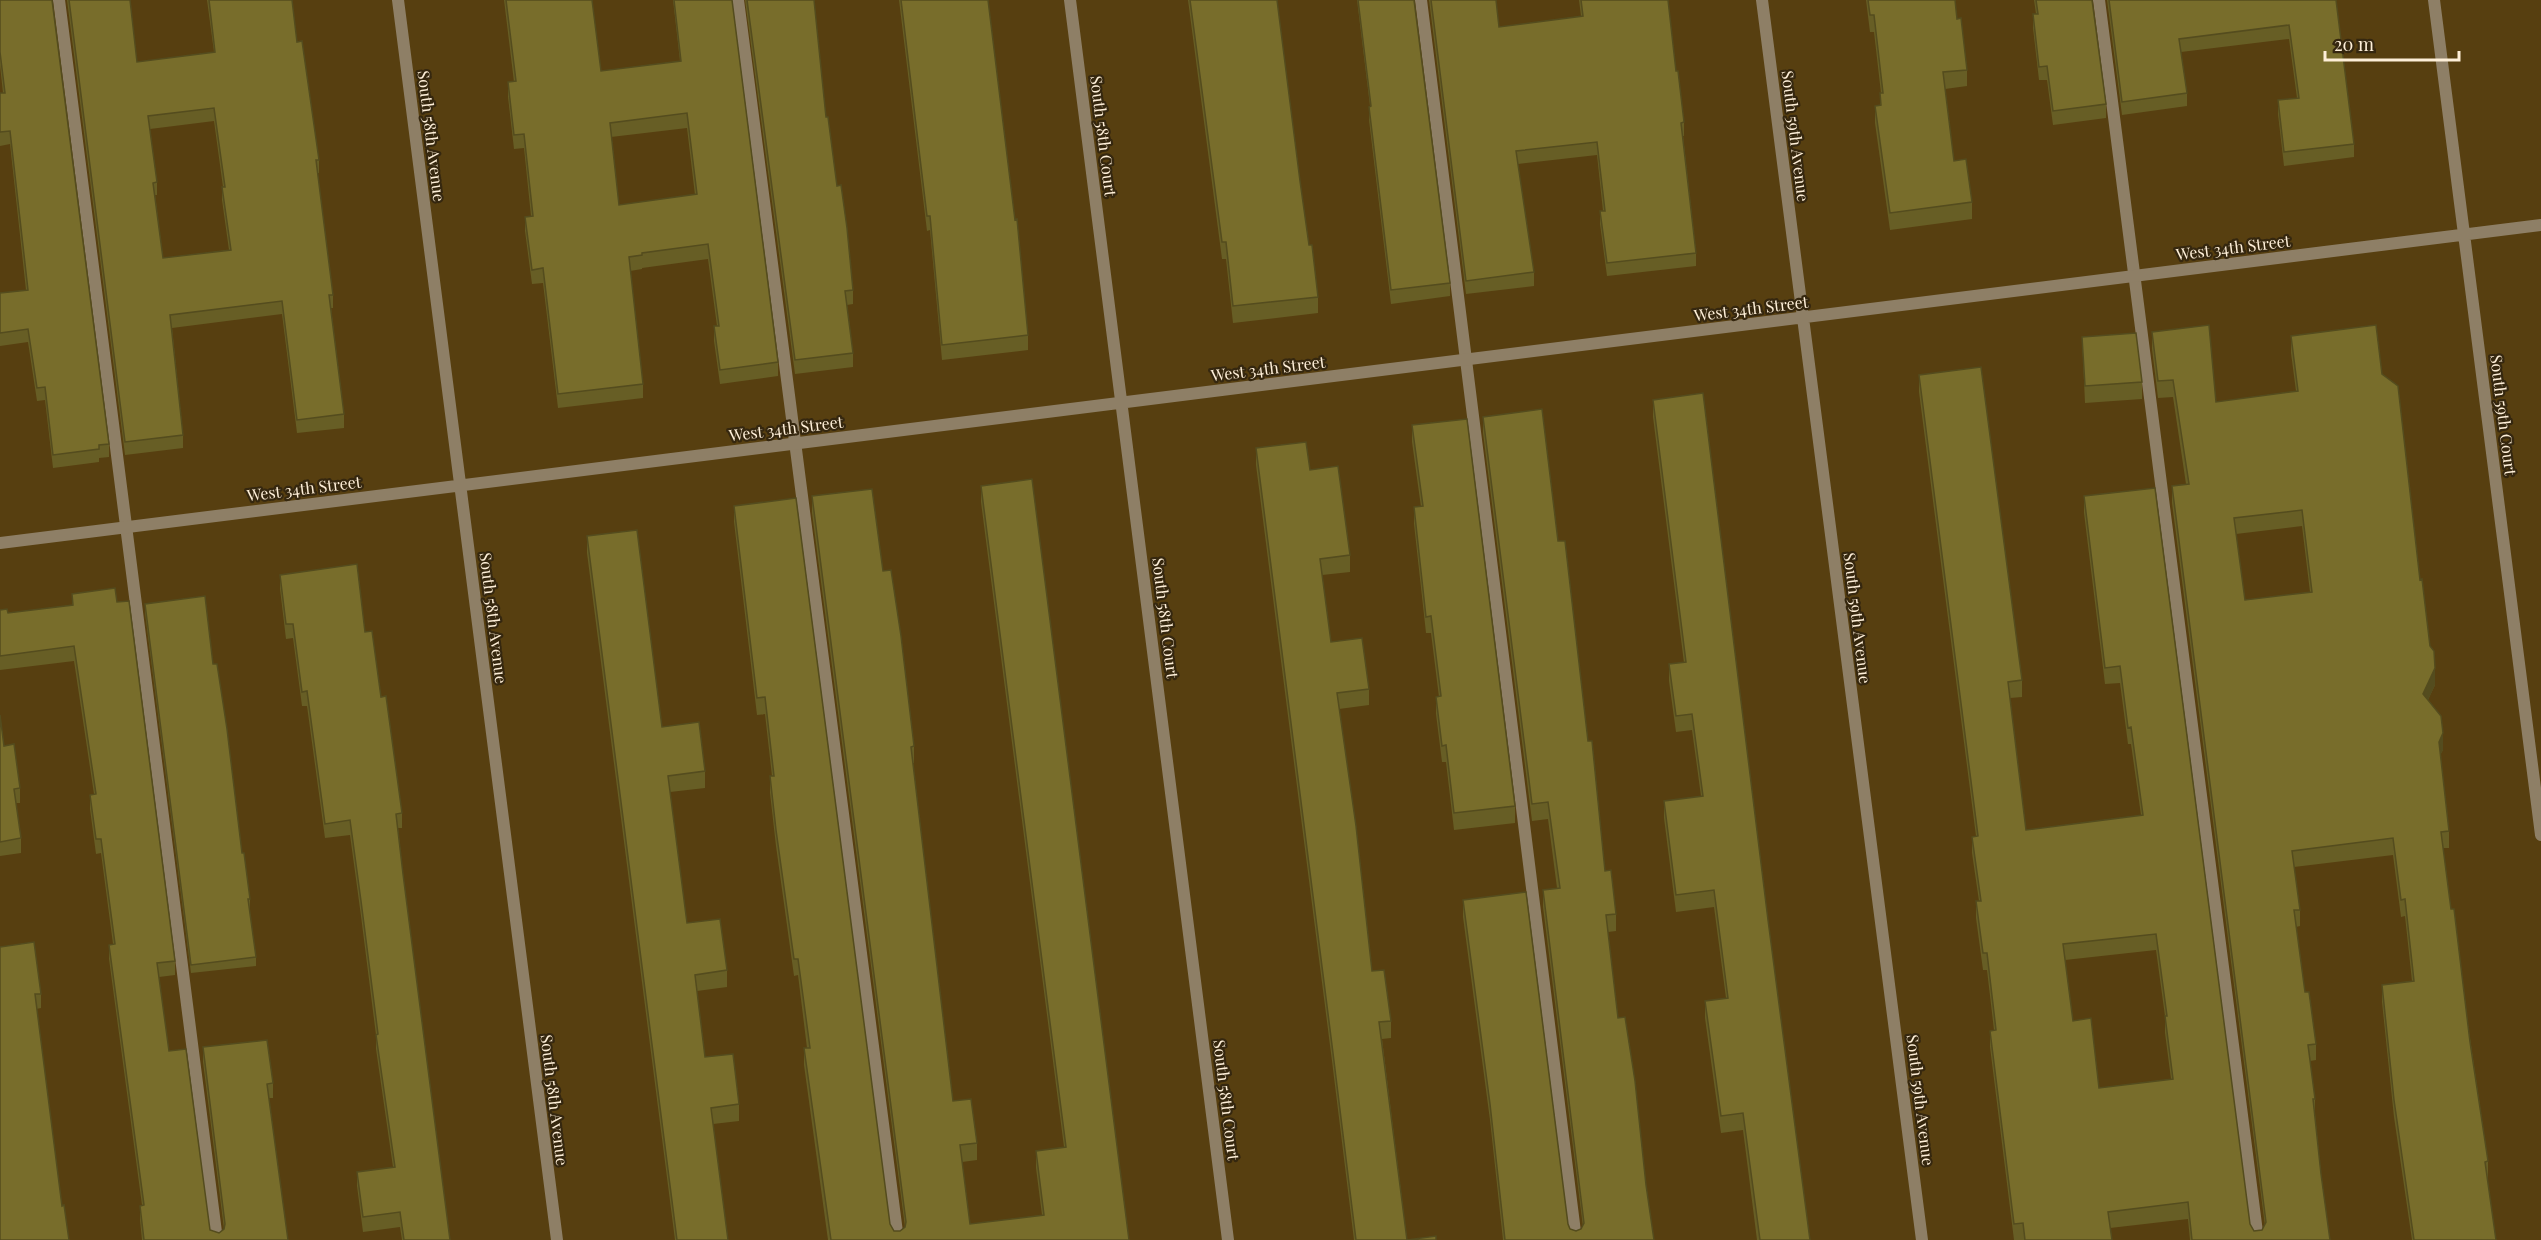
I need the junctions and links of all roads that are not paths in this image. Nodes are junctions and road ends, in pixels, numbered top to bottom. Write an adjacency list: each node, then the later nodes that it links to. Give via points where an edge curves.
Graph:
1 (59, 0): 17 (street)
2 (398, 0): 16 (street, South 58th Avenue)
3 (738, 0): 15 (street)
4 (1070, 0): 14 (street, South 58th Court)
5 (1421, 0): 13 (street)
6 (1762, 0): 12 (street, South 59th Avenue)
7 (2099, 0): 11 (street)
8 (2434, 0): 10 (street, South 59th Court)
9 (2541, 225): 10 (street, West 34th Street)
10 (2465, 235): 11 (street, West 34th Street); 19 (street, South 59th Court)
11 (2135, 276): 12 (street, West 34th Street); 26 (street)
12 (1803, 318): 13 (street, West 34th Street); 25 (street, South 59th Avenue)
13 (1466, 360): 14 (street, West 34th Street); 24 (street)
14 (1122, 403): 15 (street, West 34th Street); 23 (street, South 58th Court)
15 (795, 443): 16 (street, West 34th Street); 22 (street)
16 (460, 486): 17 (street, West 34th Street); 21 (street, South 58th Avenue)
17 (126, 527): 18 (street, West 34th Street); 20 (street)
18 (0, 543)
19 (2541, 835)
20 (217, 1240)
21 (556, 1240)
22 (898, 1240)
23 (1228, 1240)
24 (1576, 1240)
25 (1922, 1240)
26 (2258, 1240)

